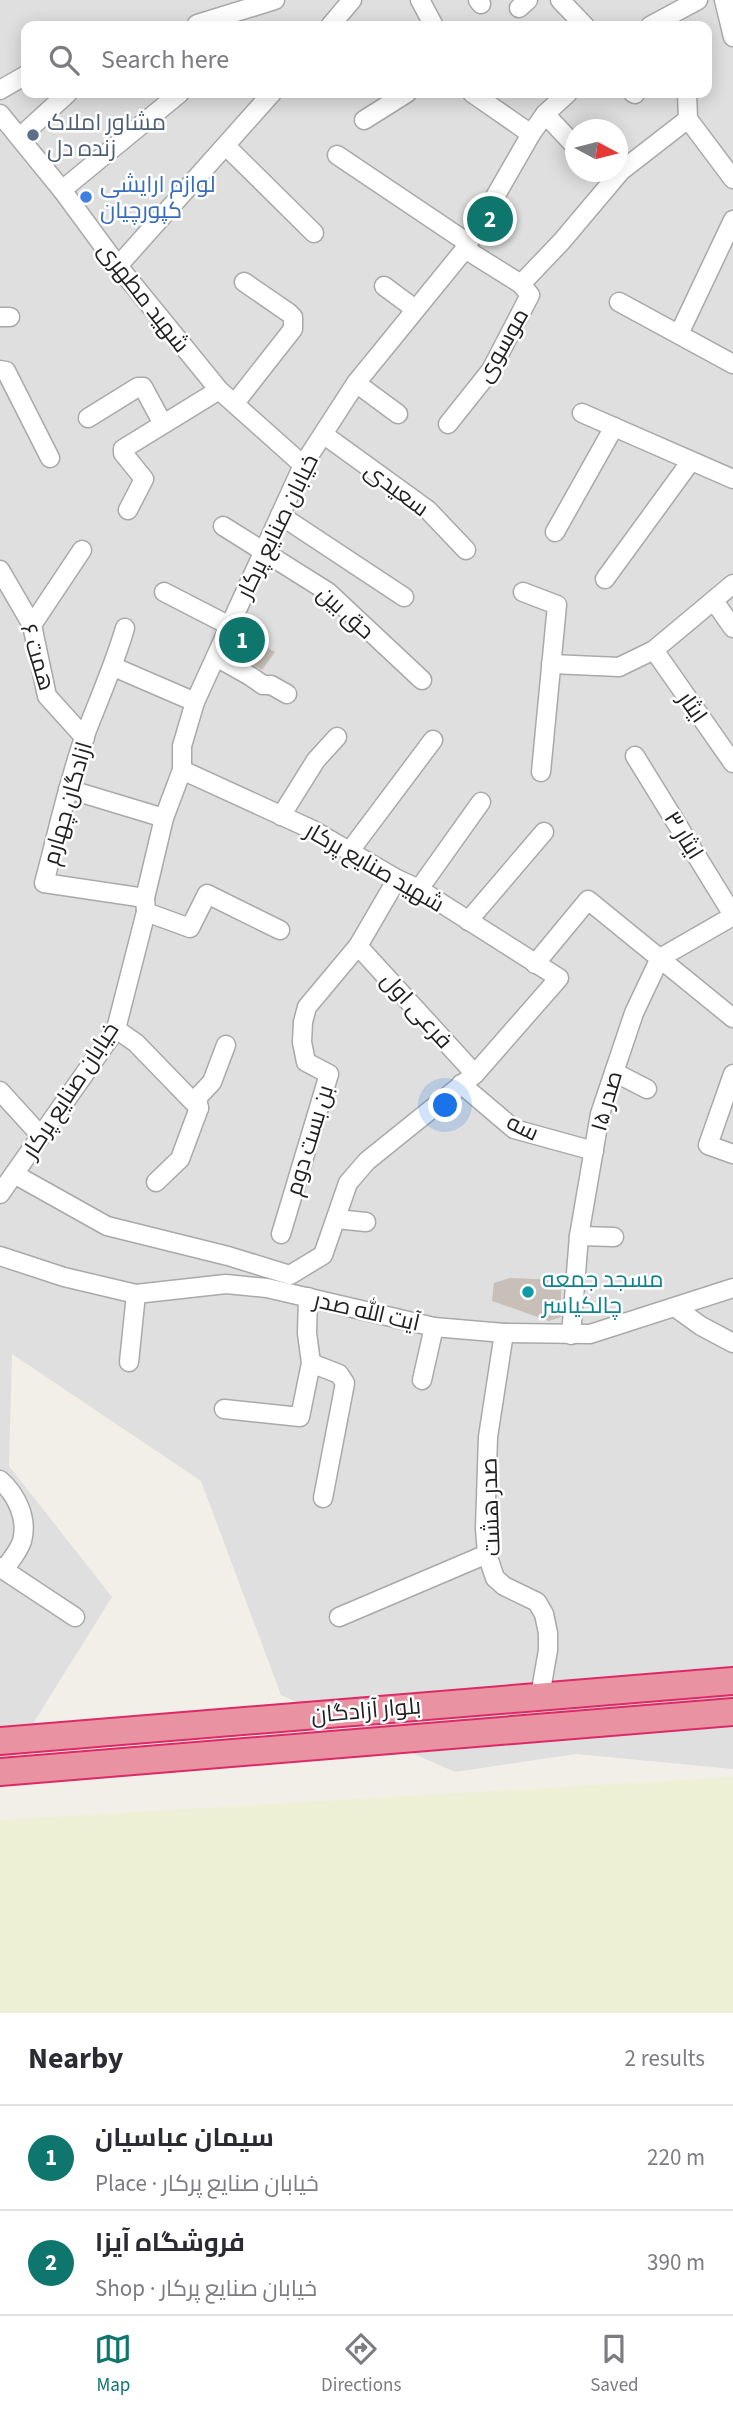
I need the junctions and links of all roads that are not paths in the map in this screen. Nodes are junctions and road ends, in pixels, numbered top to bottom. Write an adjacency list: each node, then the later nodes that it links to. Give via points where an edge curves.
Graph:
1 (275, 0): 8 (street)
2 (352, 0): 9 (street)
3 (419, 0): 10 (street)
4 (560, 0): 11 (street)
5 (698, 0): 7 (street)
6 (724, 0): 12 (street)
7 (677, 19)
8 (207, 21)
9 (334, 21)
10 (431, 21)
11 (580, 21)
12 (733, 37)
13 (21, 78): 14 (street)
14 (0, 90)
15 (62, 98): 28 (street)
16 (174, 98): 34 (street)
17 (268, 98): 29 (street)
18 (400, 98): 25 (street)
19 (479, 98): 26 (street)
20 (563, 98): 23 (street, خیابان صنایع پرکار)
21 (687, 98): 24 (street)
22 (0, 114): 28 (street, شهید مطهری)
23 (545, 114): 26 (street, خیابان صنایع پرکار); 27 (street)
24 (688, 119): 31 (street); 32 (street)
25 (364, 120)
26 (531, 134): 37 (street, خیابان صنایع پرکار)
27 (565, 135)
28 (20, 136): 34 (street, شهید مطهری)
29 (226, 146): 36 (street); 38 (street)
30 (337, 155): 37 (street, موسوی)
31 (628, 163)
32 (733, 179)
33 (606, 182): 40 (street)
34 (62, 190): 38 (street, شهید مطهری)
35 (733, 220): 44 (street)
36 (314, 233)
37 (467, 246): 40 (street, موسوی); 43 (street, خیابان صنایع پرکار)
38 (118, 266): 48 (street, شهید مطهری)
39 (244, 282): 49 (street, via 289,313 293,329)
40 (521, 284): 54 (street, موسوی, via 530,295 491,370)
41 (384, 286): 43 (street)
42 (619, 302): 44 (street)
43 (415, 310): 47 (street, خیابان صنایع پرکار)
44 (678, 334): 45 (street)
45 (733, 364)
46 (0, 370): 57 (street, via 6,371)
47 (356, 383): 51 (street); 56 (street, خیابان صنایع پرکار)
48 (219, 390): 49 (street, شهید مطهری); 53 (street)
49 (235, 403): 59 (street, شهید مطهری)
50 (582, 413): 55 (street)
51 (398, 414)
52 (88, 418): 53 (street, via 143,387)
53 (163, 424): 61 (street, via 123,449 145,479)
54 (448, 424)
55 (614, 427): 58 (street); 64 (street)
56 (323, 434): 59 (street, خیابان صنایع پرکار); 66 (street, سعیدی, via 428,510)
57 (50, 458)
58 (691, 461): 60 (street); 69 (street)
59 (303, 465): 62 (street, خیابان صنایع پرکار)
60 (733, 480)
61 (128, 510)
62 (281, 515): 67 (street, خیابان صنایع پرکار); 73 (street)
63 (223, 526): 67 (street, حق بین)
64 (555, 532)
65 (82, 550): 75 (street)
66 (466, 550)
67 (264, 551): 76 (street, خیابان صنایع پرکار); 83 (street, حق بین, via 328,592)
68 (0, 570): 75 (street, همت ۶)
69 (605, 579)
70 (733, 584): 74 (street)
71 (523, 592): 81 (street, via 557,605)
72 (164, 593): 76 (street)
73 (404, 597)
74 (714, 601): 78 (street); 79 (street)
75 (32, 625): 87 (street, همت ۶, via 47,695)
76 (230, 626): 80 (street, خیابان صنایع پرکار)
77 (125, 628): 82 (street, ازادگان چهارم)
78 (733, 628)
79 (654, 650): 81 (street, via 619,667); 90 (street, ایثار)
80 (216, 657): 84 (street); 85 (street, خیابان صنایع پرکار)
81 (551, 664): 92 (street)
82 (114, 667): 85 (street); 87 (street, ازادگان چهارم)
83 (422, 680)
84 (287, 694)
85 (195, 702): 91 (street, خیابان صنایع پرکار, via 182,746)
86 (337, 737): 95 (street, via 316,760)
87 (85, 738): 93 (street, ازادگان چهارم)
88 (433, 740): 98 (street)
89 (635, 756): 102 (street, ایثار ۳)
90 (733, 764)
91 (182, 770): 95 (street, شهید صنایع پرکار); 96 (street, خیابان صنایع پرکار)
92 (541, 772)
93 (68, 789): 96 (street); 101 (street, ازادگان چهارم, via 44,883)
94 (481, 802): 100 (street)
95 (281, 816): 98 (street, شهید صنایع پرکار)
96 (164, 818): 101 (street, خیابان صنایع پرکار)
97 (544, 832): 103 (street)
98 (349, 852): 99 (street, شهید صنایع پرکار)
99 (397, 879): 100 (street, شهید صنایع پرکار); 105 (street, بن بست دوم)
100 (419, 889): 103 (street, شهید صنایع پرکار)
101 (146, 905): 104 (street, via 190,928 206,894); 109 (street, خیابان صنایع پرکار)
102 (733, 915): 106 (street)
103 (468, 921): 107 (street, شهید صنایع پرکار)
104 (280, 930)
105 (358, 946): 113 (street, فرعی اول); 125 (street, بن بست دوم, via 305,1014 302,1042 306,1062 329,1074)
106 (660, 958): 107 (street, via 588,900); 108 (street); 111 (street, صدر ۱۵, via 634,1013)
107 (535, 964): 113 (street, شهید صنایع پرکار, via 559,978)
108 (733, 1018)
109 (116, 1029): 116 (street, via 136,1043); 117 (street, خیابان صنایع پرکار)
110 (226, 1045): 116 (street, via 212,1082 197,1098)
111 (614, 1072): 114 (street); 118 (street, صدر ۱۵)
112 (733, 1074): 119 (street, via 708,1145)
113 (468, 1079): 118 (street, سه, via 514,1129); 123 (street, via 367,1161 348,1183)
114 (647, 1089)
115 (0, 1091): 117 (street)
116 (199, 1108): 121 (street, via 180,1159)
117 (41, 1136): 120 (street, خیابان صنایع پرکار)
118 (594, 1152): 126 (street, صدر ۱۵)
119 (733, 1154)
120 (14, 1174): 122 (street, خیابان صنایع پرکار); 123 (street, via 107,1226 289,1275 323,1255)
121 (156, 1182)
122 (0, 1194)
123 (336, 1219): 124 (street)
124 (366, 1222)
125 (281, 1234)
126 (579, 1236): 127 (street); 135 (street, صدر ۱۵)
127 (614, 1237)
128 (0, 1256): 130 (street, آیت الله صدر)
129 (733, 1288): 132 (street, آیت الله صدر)
130 (136, 1294): 131 (street, آیت الله صدر, via 226,1284); 137 (street)
131 (308, 1297): 133 (street, آیت الله صدر); 138 (street)
132 (676, 1308): 135 (street, آیت الله صدر, via 590,1334); 136 (street)
133 (435, 1327): 134 (street, آیت الله صدر); 139 (street)
134 (504, 1333): 135 (street, آیت الله صدر); 143 (street, صدر هشت, via 488,1437)
135 (571, 1335)
136 (733, 1343)
137 (129, 1362)
138 (312, 1363): 140 (street, via 300,1417); 142 (street, via 339,1374 345,1383)
139 (422, 1380)
140 (224, 1409)
141 (0, 1480): 144 (street, via 19,1504 23,1523 21,1542)
142 (323, 1498)
143 (487, 1554): 146 (street); 148 (street, صدر هشت, via 495,1578 537,1602 544,1614 548,1650)
144 (2, 1568): 145 (street)
145 (75, 1617)
146 (340, 1617)
147 (733, 1681): 148 (highway, بلوار آزادگان)
148 (540, 1696): 150 (highway); 151 (highway, بلوار آزادگان)
149 (733, 1712): 150 (highway, بلوار آزادگان)
150 (538, 1727): 152 (highway, بلوار آزادگان)
151 (0, 1741)
152 (0, 1772)

